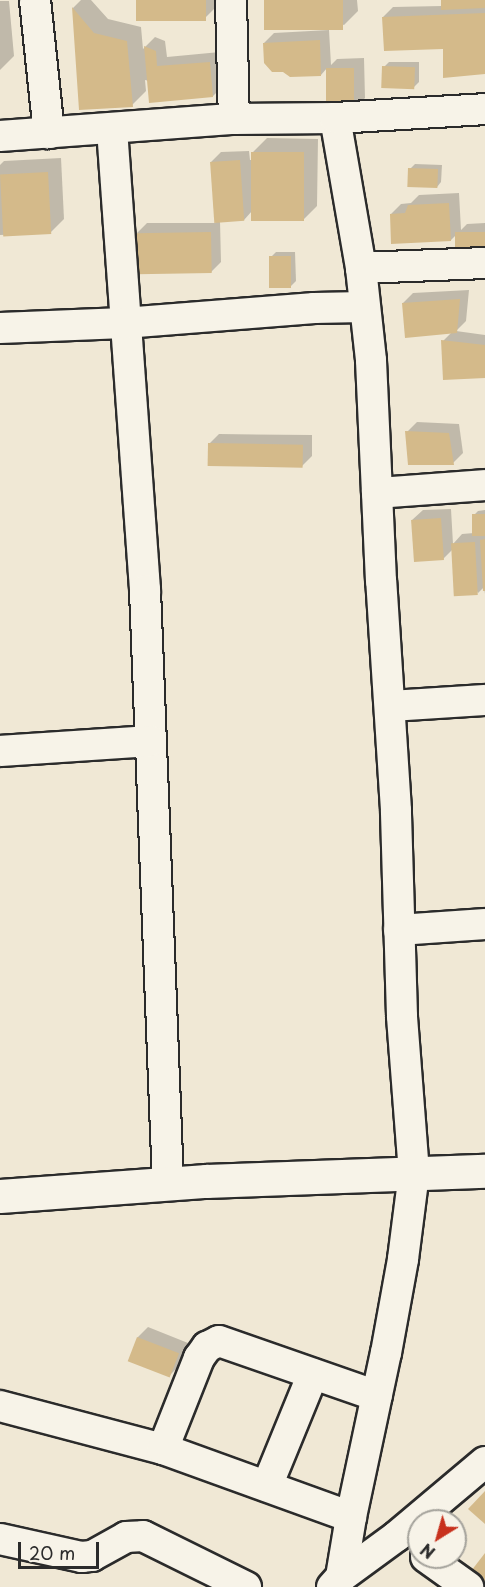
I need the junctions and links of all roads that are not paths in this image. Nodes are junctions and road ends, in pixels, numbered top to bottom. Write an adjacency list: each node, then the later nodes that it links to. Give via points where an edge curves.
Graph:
1 (35, 0): 7 (street)
2 (231, 0): 5 (street)
3 (485, 109): 4 (street)
4 (335, 118): 5 (street); 10 (street)
5 (234, 119): 6 (street)
6 (112, 129): 7 (street); 12 (street)
7 (49, 133): 8 (street)
8 (0, 136)
9 (485, 263): 10 (street)
10 (361, 267): 11 (street)
11 (364, 307): 12 (street); 15 (street, via 371,360)
12 (124, 322): 13 (street); 18 (street, via 144,579)
13 (0, 328)
14 (485, 485): 15 (street)
15 (377, 493): 17 (street)
16 (485, 700): 17 (street)
17 (390, 705): 21 (street)
18 (151, 741): 19 (street); 24 (street)
19 (0, 751)
20 (485, 924): 21 (street)
21 (399, 930): 23 (street)
22 (485, 1170): 23 (street)
23 (414, 1173): 24 (street); 27 (street, via 403,1259)
24 (168, 1184): 25 (street)
25 (0, 1196)
26 (312, 1374): 27 (street); 29 (street, via 219,1341 207,1347); 31 (street)
27 (377, 1396): 33 (street)
28 (0, 1406): 29 (street)
29 (163, 1449): 31 (street)
30 (485, 1462): 32 (street)
31 (267, 1486): 33 (street)
32 (441, 1509)
33 (351, 1517): 37 (street)
34 (0, 1539): 38 (street, via 82,1557 92,1556 126,1537 143,1536)
35 (407, 1545): 37 (street)
36 (443, 1569): 39 (street)
37 (337, 1582)
38 (246, 1587)
39 (468, 1587)

